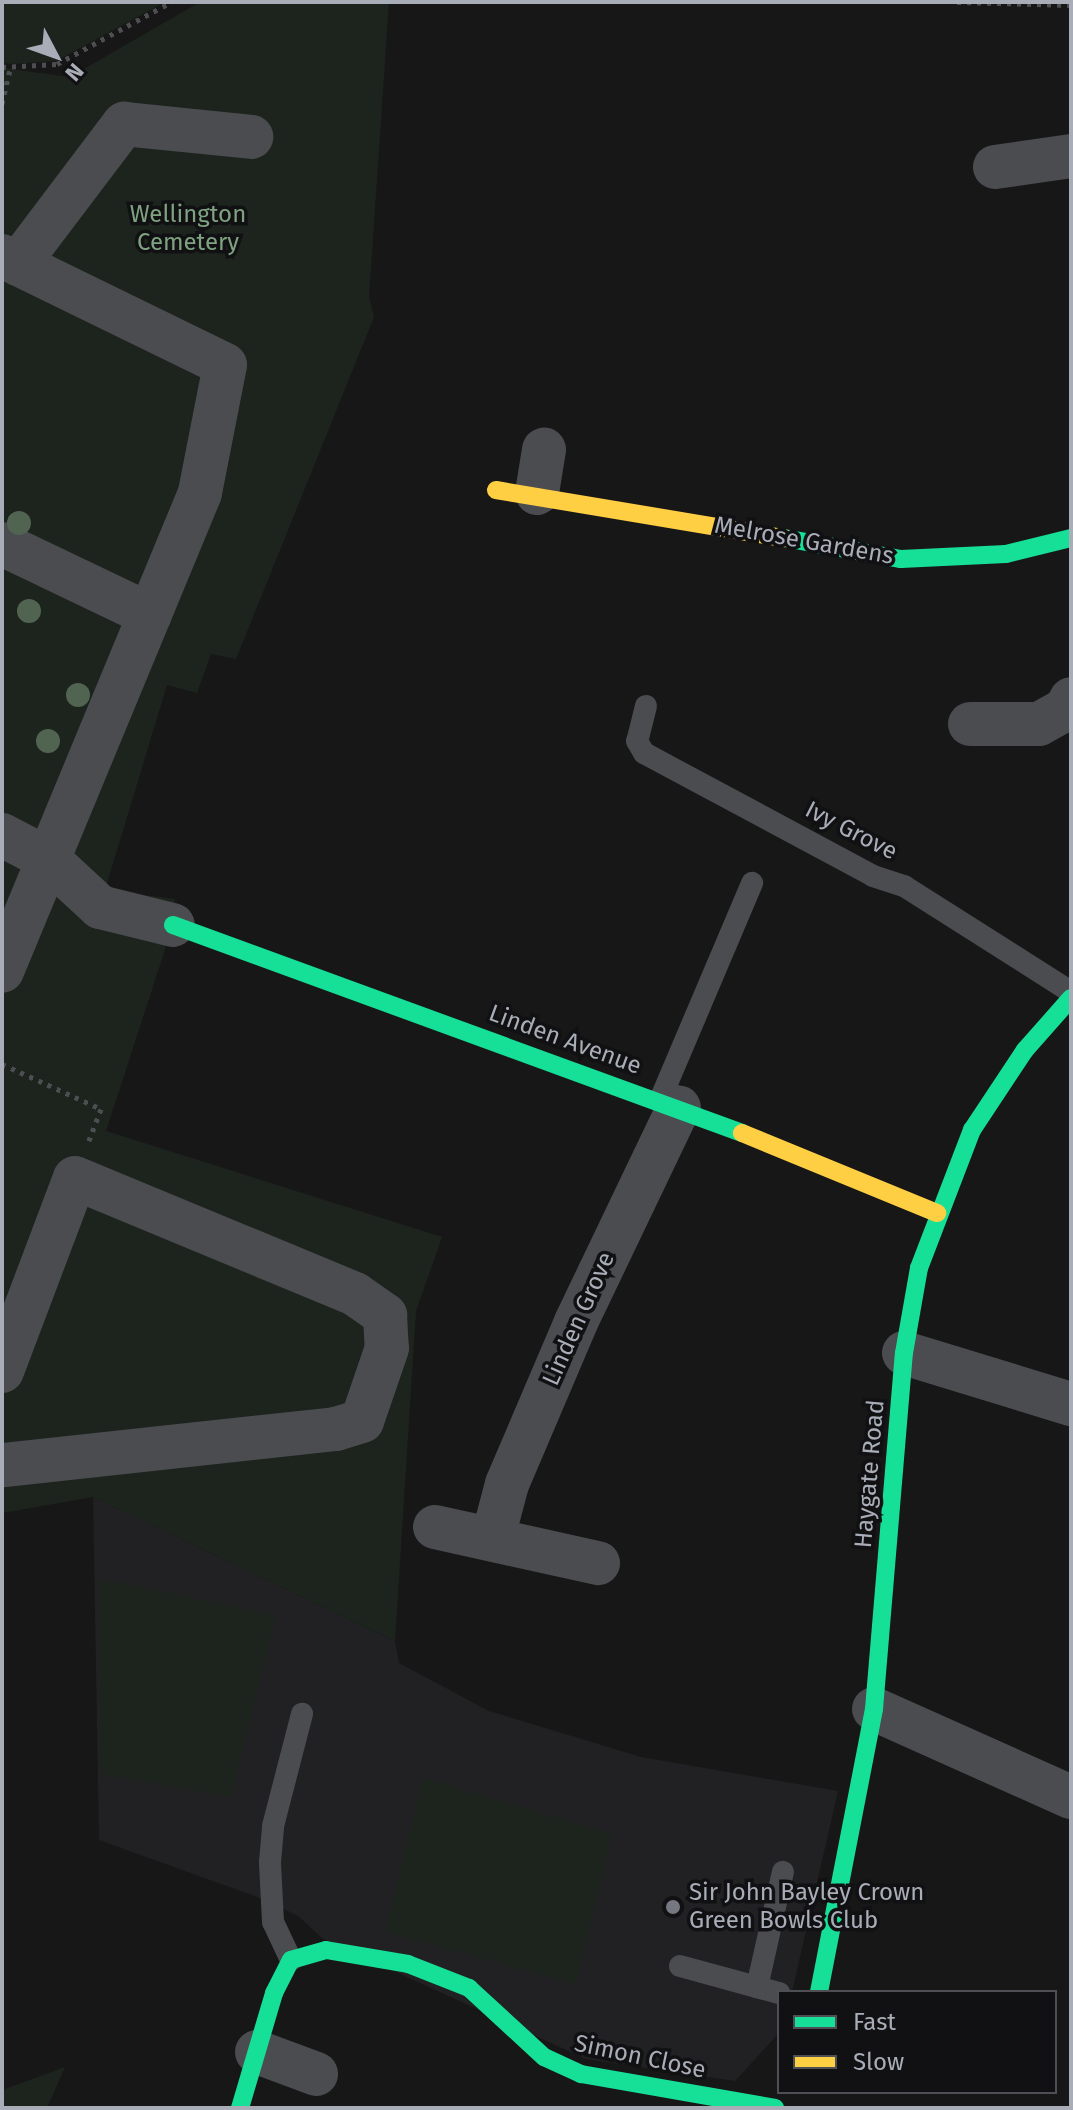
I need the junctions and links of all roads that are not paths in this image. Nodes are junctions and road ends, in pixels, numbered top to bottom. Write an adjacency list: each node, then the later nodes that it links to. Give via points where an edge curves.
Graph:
1 (251, 137): 4 (street, via 124,124)
2 (1071, 156): 3 (street)
3 (995, 167)
4 (10, 260): 9 (street, via 225,365 200,493)
5 (544, 450): 6 (street)
6 (516, 492): 7 (street, Melrose Gardens, via 901,559 1006,554)
7 (1071, 538)
8 (2, 544): 9 (street)
9 (150, 615): 14 (street)
10 (1071, 699): 12 (street, via 1066,709 1039,724)
11 (646, 706): 18 (lane, Ivy Grove, via 637,741 644,753 873,876 904,886)
12 (970, 724)
13 (2, 835): 14 (street)
14 (48, 859): 16 (street, via 100,907); 17 (street)
15 (752, 883): 19 (lane)
16 (173, 925): 19 (street, Linden Avenue)
17 (2, 971)
18 (1071, 995): 20 (street, Haygate Road, via 1025,1050 972,1130)
19 (670, 1103): 20 (street, Linden Avenue); 26 (street, Linden Grove, via 507,1484)
20 (937, 1213): 21 (street, Haygate Road, via 919,1268)
21 (904, 1353): 23 (street); 28 (street, Haygate Road)
22 (2, 1371): 24 (street, via 75,1178 355,1294 385,1315 387,1348 362,1421 336,1429)
23 (1071, 1404)
24 (2, 1465)
25 (435, 1527): 26 (street)
26 (493, 1537): 27 (street)
27 (598, 1563)
28 (874, 1709): 30 (street); 35 (street, Haygate Road)
29 (302, 1714): 32 (lane, via 273,1826 270,1862 273,1922)
30 (1071, 1797)
31 (783, 1872): 34 (lane)
32 (291, 1960): 37 (street, via 274,1993); 40 (street, Simon Close, via 326,1950 408,1964 469,1988 544,2057 581,2074)
33 (680, 1966): 34 (lane)
34 (757, 1987): 36 (lane)
35 (819, 1990)
36 (777, 1992)
37 (257, 2052): 38 (street); 39 (street)
38 (316, 2074)
39 (242, 2103)
40 (775, 2108)

